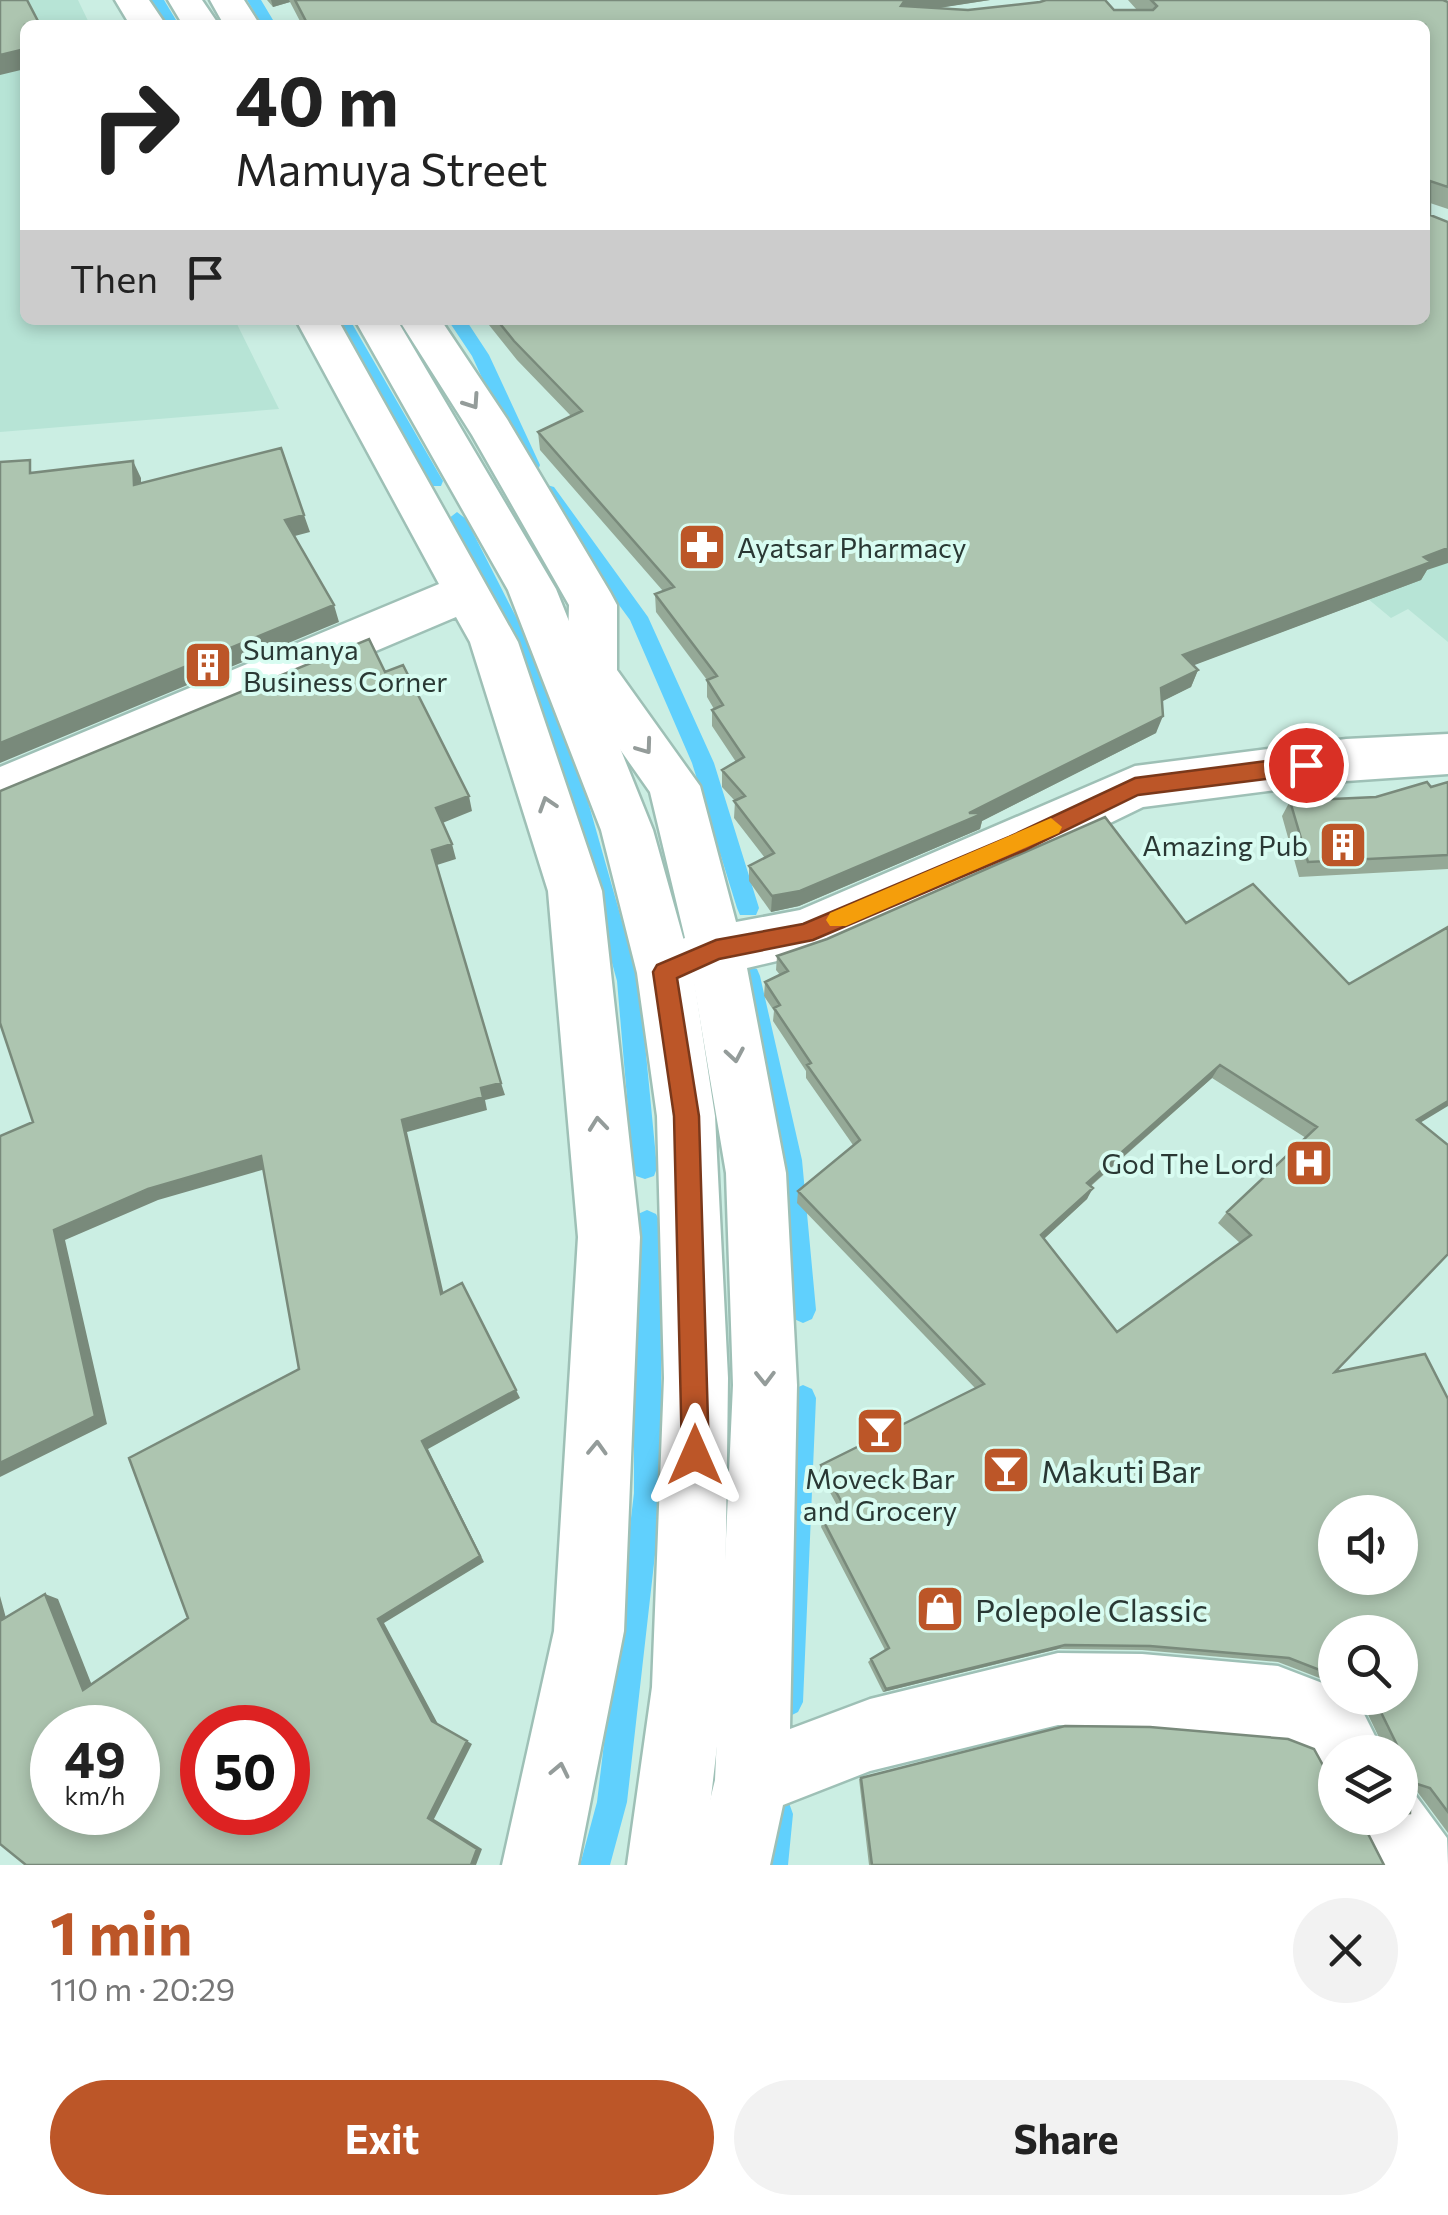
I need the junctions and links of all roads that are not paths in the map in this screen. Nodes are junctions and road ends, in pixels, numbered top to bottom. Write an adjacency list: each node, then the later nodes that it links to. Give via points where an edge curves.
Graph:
1 (320, 325): 4 (street)
2 (379, 325): 7 (street, via 532,589 627,830)
3 (423, 325): 7 (street, one-way to 7, via 593,605 592,674 674,786)
4 (465, 593): 6 (street); 11 (street, one-way to 4, via 590,1631 609,1237 575,891 494,642)
5 (1448, 754): 7 (street, via 1135,787 805,933)
6 (0, 789)
7 (690, 961): 9 (street, one-way to 9, via 757,1192 766,1385); 12 (street, via 686,1116 696,1378 688,1687)
8 (1337, 1735): 9 (street, via 1330,1722 1278,1702 1058,1689 870,1735)
9 (752, 1780): 13 (street)
10 (1400, 1835): 14 (street)
11 (540, 1865)
12 (666, 1865)
13 (732, 1865)
14 (1420, 1865)

